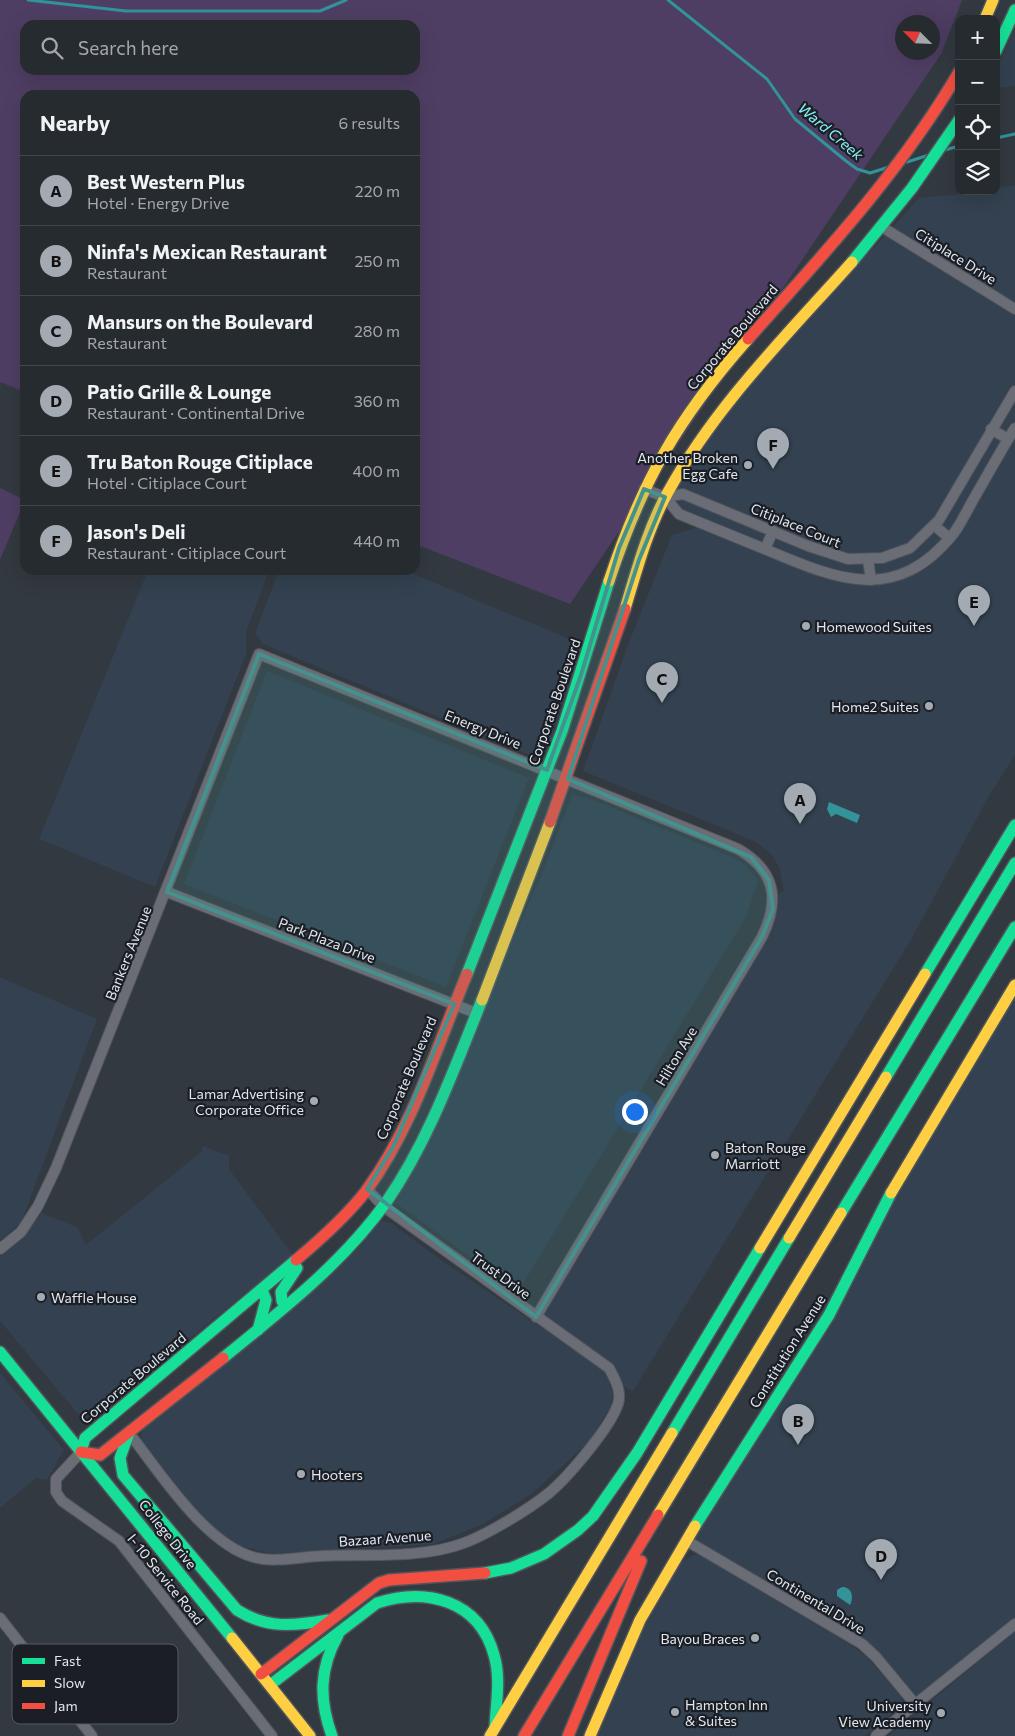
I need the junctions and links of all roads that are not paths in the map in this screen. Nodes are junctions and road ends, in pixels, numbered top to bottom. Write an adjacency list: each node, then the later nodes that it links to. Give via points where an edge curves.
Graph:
1 (993, 0): 3 (main road)
2 (1015, 10): 4 (main road)
3 (986, 15)
4 (1000, 42)
5 (955, 79): 13 (main road, Corporate Boulevard, via 904,159 700,396 662,454)
6 (955, 126): 7 (main road, Corporate Boulevard)
7 (882, 227): 8 (street, Citiplace Drive); 14 (main road, Corporate Boulevard, via 716,414)
8 (1015, 309)
9 (1015, 391): 11 (street, Citiplace Court)
10 (1015, 428): 12 (street, Citiplace Court)
11 (991, 429): 12 (street); 15 (street, Citiplace Court)
12 (1008, 439): 17 (street, Citiplace Court)
13 (644, 489): 14 (street, Citiplace Court); 22 (main road, Corporate Boulevard, via 619,548 581,675)
14 (665, 497): 16 (street, Citiplace Court, via 683,494); 18 (street, Citiplace Court, via 679,514); 23 (main road, Corporate Boulevard, via 639,560 624,616)
15 (934, 525): 17 (street); 19 (street, Citiplace Court, via 910,548)
16 (772, 531): 18 (street); 19 (street, Citiplace Court, via 848,559)
17 (949, 538): 20 (street, Citiplace Court, via 920,565 887,578)
18 (765, 549): 20 (street, Citiplace Court, via 843,579)
19 (868, 560): 20 (street)
20 (871, 580)
21 (259, 654): 22 (street, Energy Drive); 28 (street, Bankers Avenue)
22 (547, 770): 23 (street, Energy Drive); 27 (main road, Corporate Boulevard)
23 (568, 779): 26 (street, Energy Drive, via 738,849 751,857); 29 (main road, Corporate Boulevard)
24 (1015, 825): 52 (main road, via 637,1453 593,1516 561,1544 526,1563 482,1574 389,1580 371,1588)
25 (1015, 863): 60 (main road)
26 (769, 880): 42 (street, Hilton Ave, via 774,909 762,937)
27 (500, 888): 29 (main road, via 505,913); 32 (main road, Corporate Boulevard)
28 (167, 892): 32 (street, Park Plaza Drive); 38 (street, Bankers Avenue, via 56,1168 21,1232)
29 (514, 918): 33 (main road, Corporate Boulevard)
30 (1015, 927): 49 (main road)
31 (1015, 985): 50 (main road, Constitution Avenue, via 895,1186 821,1328)
32 (454, 1004): 33 (street, Park Plaza Drive); 34 (main road, Corporate Boulevard, via 420,1091)
33 (476, 1013): 35 (main road, Corporate Boulevard, via 432,1123)
34 (394, 1145): 35 (main road, via 393,1167); 36 (main road, Corporate Boulevard)
35 (402, 1179): 37 (main road, Corporate Boulevard)
36 (366, 1189): 37 (street, Trust Drive); 39 (main road, Corporate Boulevard, via 352,1208)
37 (383, 1206): 41 (main road, Corporate Boulevard, via 341,1257); 42 (street, Trust Drive)
38 (0, 1248)
39 (305, 1252): 40 (main road, Corporate Boulevard); 41 (main road, via 281,1290 280,1298)
40 (262, 1290): 43 (main road, via 266,1300); 45 (main road, Corporate Boulevard)
41 (286, 1306): 43 (main road, Corporate Boulevard)
42 (536, 1317): 46 (street, Trust Drive, via 609,1368)
43 (258, 1330): 45 (main road, Corporate Boulevard)
44 (0, 1352): 48 (main road, College Drive)
45 (190, 1367): 47 (main road, Corporate Boulevard); 48 (main road, Corporate Boulevard, via 85,1438)
46 (618, 1384): 47 (street, Bazaar Avenue, via 619,1403 602,1431 549,1493 462,1544 425,1551 282,1559 253,1557 224,1543 205,1528)
47 (129, 1432): 48 (main road, Corporate Boulevard, via 100,1455); 52 (main road, via 120,1455 123,1475 237,1610 258,1622 285,1627)
48 (81, 1452): 56 (main road, College Drive); 62 (street, I- 10 Service Road, via 56,1479 56,1492 62,1500 119,1541)
49 (665, 1505): 65 (main road); 66 (main road)
50 (686, 1541): 58 (street, Continental Drive, via 862,1644); 67 (main road, Constitution Avenue, via 640,1620)
51 (0, 1618): 55 (street)
52 (332, 1619): 56 (main road)
53 (346, 1624): 57 (main road); 60 (main road, via 376,1603 396,1596 426,1595 456,1606 478,1625 494,1654 496,1678); 64 (main road, via 328,1653 321,1674 322,1710)
54 (1015, 1624): 58 (street)
55 (20, 1644)
56 (261, 1674): 57 (main road, College Drive)
57 (270, 1685): 63 (main road, College Drive)
58 (915, 1704): 68 (street)
59 (83, 1724): 61 (street)
60 (492, 1731)
61 (92, 1736)
62 (272, 1736)
63 (310, 1736)
64 (332, 1736)
65 (524, 1736)
66 (568, 1736)
67 (590, 1736)
68 (876, 1736)

